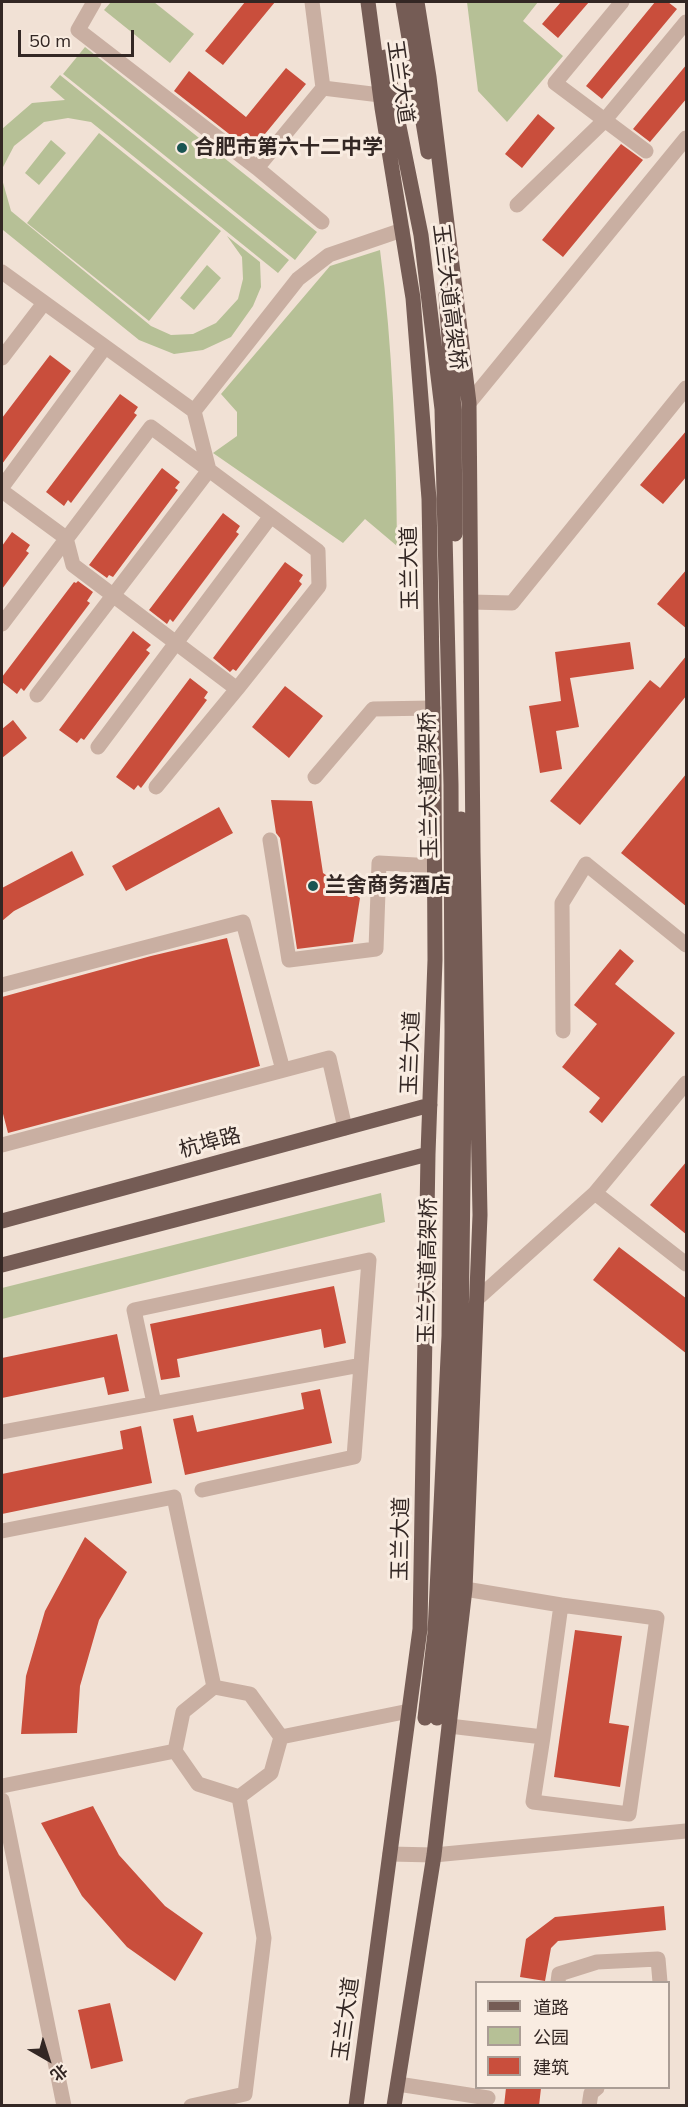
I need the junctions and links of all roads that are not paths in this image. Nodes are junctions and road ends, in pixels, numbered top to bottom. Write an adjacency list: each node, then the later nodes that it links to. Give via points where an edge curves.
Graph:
1 (94, 2): 14 (street, via 78,30)
2 (312, 2): 9 (street)
3 (368, 2): 10 (main road, 玉兰大道)
4 (373, 2): 64 (main road, 玉兰大道高架桥, via 422,235 442,409 452,1031 449,1336 435,1633)
5 (403, 2): 64 (main road, 玉兰大道高架桥, via 442,232 454,410 464,1106 454,1541)
6 (417, 2): 23 (main road, 玉兰大道)
7 (622, 2): 11 (street, via 555,83)
8 (687, 22): 11 (street)
9 (323, 88): 10 (street); 14 (street)
10 (380, 95): 17 (main road, 玉兰大道)
11 (604, 121): 13 (street); 15 (street)
12 (687, 138): 23 (street)
13 (646, 151)
14 (257, 168): 16 (street)
15 (517, 205)
16 (322, 222)
17 (402, 230): 24 (street, via 328,255 298,279); 35 (main road, 玉兰大道, via 414,298 429,498)
18 (2, 272): 19 (street)
19 (44, 303): 20 (street); 21 (street)
20 (105, 347): 24 (street); 26 (street)
21 (2, 358)
22 (687, 388): 30 (street, via 512,603)
23 (469, 404): 30 (main road, 玉兰大道)
24 (194, 411): 25 (street)
25 (208, 470): 27 (street); 28 (street, via 151,427); 29 (street)
26 (2, 489): 28 (street)
27 (271, 516): 32 (street); 33 (street, via 318,551 319,586)
28 (66, 538): 29 (street, via 73,566); 31 (street)
29 (114, 596): 32 (street); 34 (street)
30 (471, 602): 54 (main road, 玉兰大道, via 480,1215)
31 (2, 624)
32 (176, 643): 33 (street); 36 (street)
33 (237, 689): 38 (street)
34 (37, 695)
35 (433, 708): 37 (street, via 373,709); 40 (main road, 玉兰大道)
36 (98, 747)
37 (315, 777)
38 (156, 788)
39 (270, 840): 40 (street, via 289,960 376,949 379,863)
40 (434, 866): 46 (main road, 玉兰大道)
41 (687, 945): 43 (street, via 586,864 562,903)
42 (2, 985): 44 (street, via 243,922)
43 (563, 1031)
44 (283, 1070): 47 (street, via 329,1058); 48 (street)
45 (687, 1083): 50 (street)
46 (430, 1105): 47 (main road, 杭埠路); 49 (main road, 玉兰大道)
47 (345, 1128): 51 (main road, 杭埠路)
48 (2, 1145)
49 (429, 1154): 53 (main road); 63 (main road, 玉兰大道, via 420,1629)
50 (595, 1193): 52 (street); 54 (street)
51 (2, 1221)
52 (687, 1264)
53 (2, 1266)
54 (477, 1299): 60 (main road, 玉兰大道)
55 (361, 1365): 56 (street); 56 (street, via 369,1260 134,1311); 58 (street, via 354,1457)
56 (154, 1403): 57 (street)
57 (2, 1432)
58 (202, 1490)
59 (2, 1531): 62 (street, via 174,1497)
60 (465, 1589): 61 (street); 64 (main road, 玉兰大道)
61 (561, 1605): 66 (street); 66 (street, via 657,1618 629,1815 534,1802)
62 (214, 1687): 65 (street, via 250,1694); 67 (street, via 183,1712)
63 (409, 1711): 65 (street); 72 (main road, 玉兰大道)
64 (437, 1721): 66 (street); 73 (main road, 玉兰大道)
65 (281, 1737): 69 (street, via 272,1773)
66 (543, 1737)
67 (175, 1751): 68 (street); 69 (street, via 198,1784)
68 (2, 1786)
69 (239, 1797): 80 (street, via 264,1938 245,2094)
70 (2, 1800): 79 (street)
71 (687, 1831): 73 (street)
72 (390, 1854): 73 (street); 81 (main road, 玉兰大道)
73 (434, 1855): 76 (main road, 玉兰大道)
74 (558, 1981): 75 (street, via 559,1974 597,1962 658,1959)
75 (660, 1981)
76 (398, 2084): 78 (street); 82 (main road, 玉兰大道)
77 (596, 2089): 83 (street)
78 (488, 2097)
79 (64, 2106)
80 (191, 2106)
81 (356, 2106)
82 (394, 2106)
83 (589, 2106)

